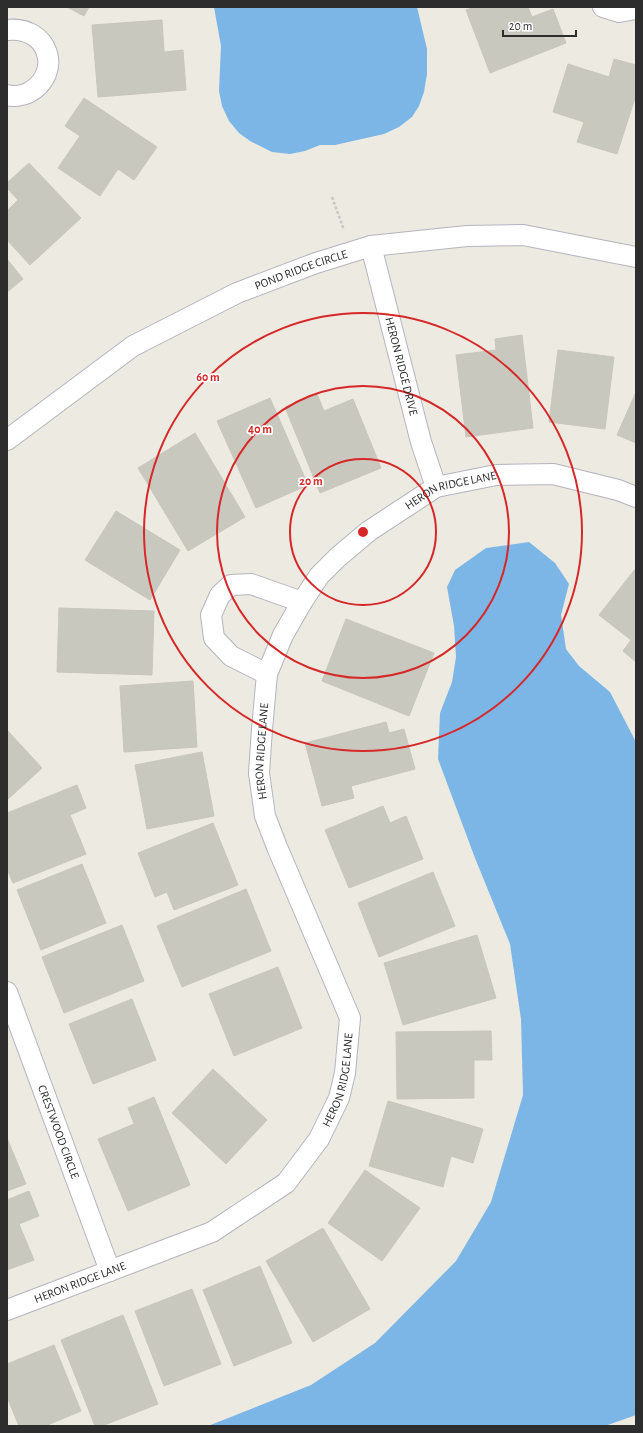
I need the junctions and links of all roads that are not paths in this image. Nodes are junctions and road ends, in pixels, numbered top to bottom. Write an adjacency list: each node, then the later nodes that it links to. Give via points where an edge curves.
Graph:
1 (603, 7): 2 (street, via 619,12)
2 (636, 10)
3 (7, 30): 4 (street, via 18,28 41,41 47,53 48,66 44,79 36,89 24,95)
4 (8, 98)
5 (371, 246): 6 (street, POND RIDGE CIRCLE, via 467,236 523,235); 7 (street, POND RIDGE CIRCLE, via 316,263 237,293 133,346); 8 (street, HERON RIDGE DRIVE, via 417,427)
6 (636, 257)
7 (7, 440)
8 (436, 487): 9 (street, HERON RIDGE LANE, via 496,475 553,474); 10 (street, HERON RIDGE LANE, via 369,531 319,576)
9 (636, 496)
10 (302, 602): 11 (street, HERON RIDGE LANE, via 283,635); 11 (street, via 251,584 231,585 220,595 211,615 214,638 231,656)
11 (267, 674): 13 (street, HERON RIDGE LANE, via 259,773 265,816 350,1018 346,1073 339,1098 319,1139 286,1183 212,1232)
12 (7, 992): 13 (street, CRESTWOOD CIRCLE)
13 (110, 1271): 14 (street, HERON RIDGE LANE)
14 (7, 1310)

